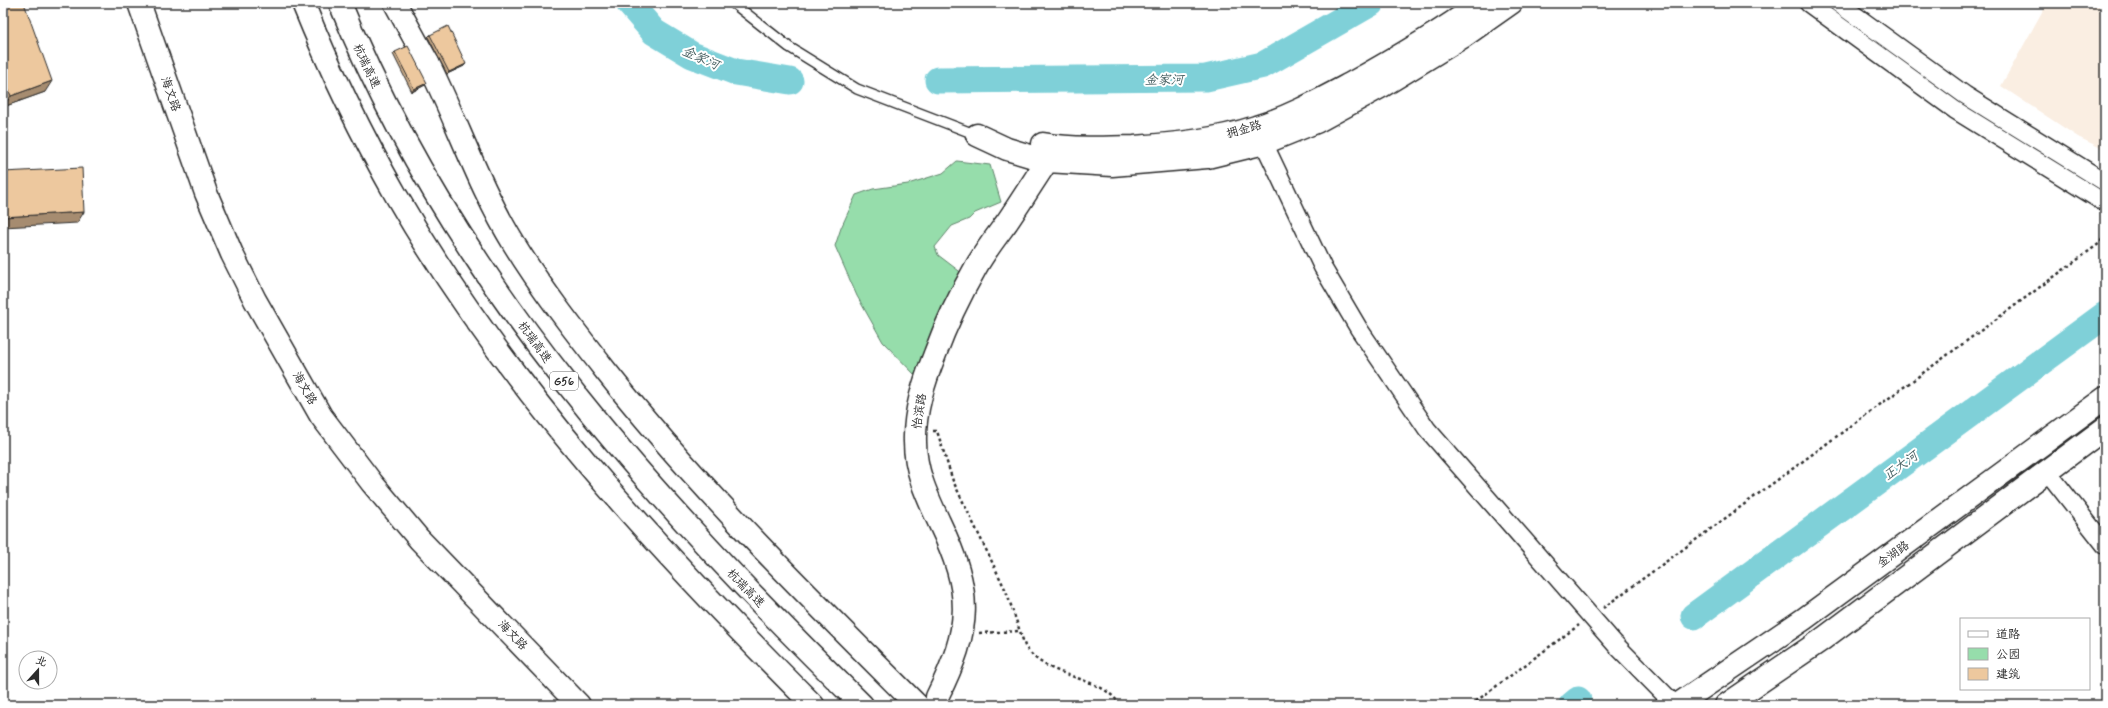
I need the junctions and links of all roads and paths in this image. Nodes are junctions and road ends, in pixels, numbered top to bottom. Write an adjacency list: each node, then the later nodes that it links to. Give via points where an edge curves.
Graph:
1 (139, 3): 25 (main road, 海文路, via 206,192 232,254 321,416 419,539)
2 (303, 3): 26 (main road, G56, via 342,94 391,187 438,263 495,345 557,427 630,514 720,611)
3 (340, 3): 27 (main road, 杭瑞高速 / G56, via 390,114 427,181 479,264 540,349 660,497 750,593)
4 (394, 3): 24 (main road, via 428,63 496,214 559,309 629,399 690,471 773,561 846,635)
5 (733, 3): 10 (lane, via 789,47 857,89)
6 (1481, 3): 11 (main road, 拥金路, via 1455,22 1374,71)
7 (1511, 3): 11 (main road, via 1464,36 1382,86 1316,122)
8 (1808, 3): 14 (street, via 1955,110)
9 (1838, 3): 13 (street, via 1966,95)
10 (977, 135): 12 (main road, via 1007,149)
11 (1260, 135): 12 (main road, via 1207,157 1157,162 1112,165); 21 (street, via 1323,268 1359,329 1426,429)
12 (1052, 154): 17 (main road, 怡滨路, via 976,265 949,317 929,368 919,402)
13 (2105, 182)
14 (2105, 203)
15 (2105, 234): 21 (path, via 2100,243)
16 (2105, 398): 30 (main road, 金湖路, via 1804,619)
17 (916, 428): 22 (path, via 937,431 953,481 1006,591); 23 (main road, 怡滨路, via 917,466 925,492 951,548 962,580)
18 (2105, 428): 19 (main road)
19 (2046, 470): 20 (street); 31 (main road, via 1820,641)
20 (2105, 545)
21 (1591, 617): 29 (path); 30 (street)
22 (1020, 631): 23 (path); 28 (path, via 1030,655 1054,670 1100,688 1116,698)
23 (962, 634): 24 (main road, 怡滨路, via 952,666)
24 (927, 701)
25 (579, 705)
26 (814, 705)
27 (862, 705)
28 (1120, 705)
29 (1471, 705)
30 (1676, 705)
31 (1726, 705)

